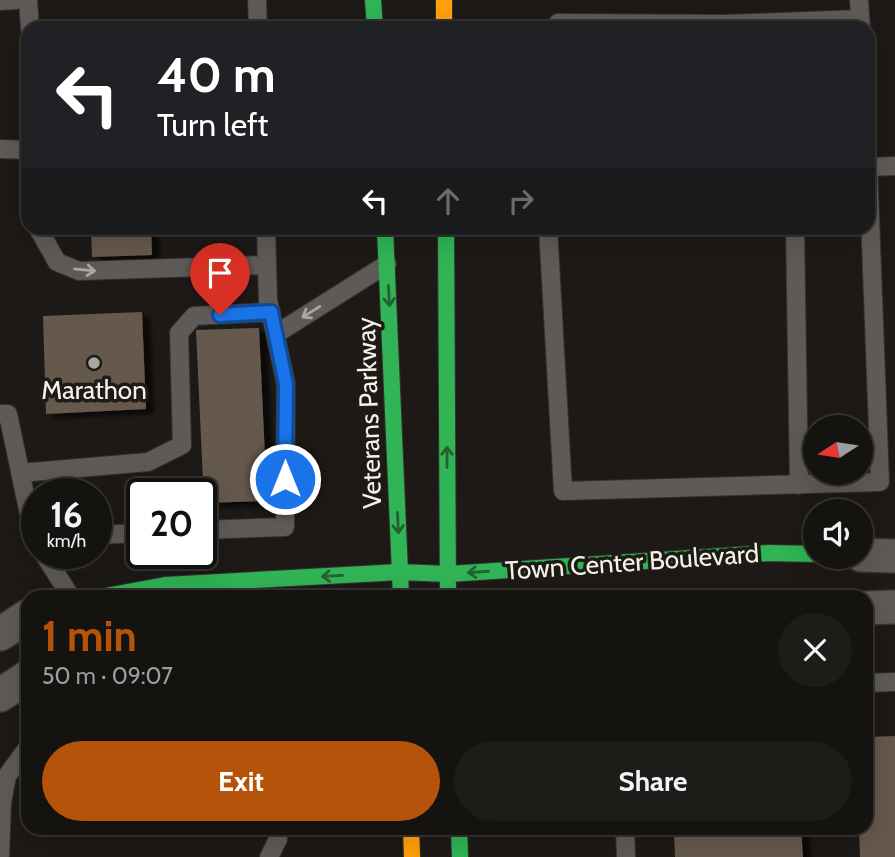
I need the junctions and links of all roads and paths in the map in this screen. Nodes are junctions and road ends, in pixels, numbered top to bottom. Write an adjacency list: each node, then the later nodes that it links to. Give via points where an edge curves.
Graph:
1 (16, 0): 7 (lane)
2 (28, 0): 8 (lane)
3 (257, 0): 9 (lane)
4 (373, 0): 10 (main road)
5 (444, 0): 11 (main road)
6 (859, 0): 12 (lane)
7 (0, 1)
8 (30, 21)
9 (258, 21)
10 (374, 21)
11 (444, 21)
12 (860, 21)
13 (0, 149): 14 (lane)
14 (21, 150)
15 (875, 166): 16 (lane)
16 (895, 166)
17 (42, 235): 25 (lane, one-way to 25, via 58,262 79,271)
18 (266, 235): 25 (lane)
19 (385, 235): 24 (main road, Veterans Parkway)
20 (446, 235): 38 (main road, one-way to 20)
21 (548, 235): 31 (lane, via 563,491)
22 (795, 235): 31 (lane)
23 (871, 235): 31 (lane, via 880,482)
24 (387, 264): 27 (lane, one-way to 27); 37 (main road, Veterans Parkway, one-way to 37)
25 (267, 265): 26 (lane)
26 (271, 312): 27 (lane); 29 (lane, via 194,316 179,333 182,445 148,462)
27 (276, 334): 32 (lane, via 286,384 285,527)
28 (0, 414): 29 (lane, via 8,414)
29 (20, 473): 30 (lane)
30 (21, 478)
31 (799, 485)
32 (217, 529)
33 (803, 554): 38 (main road, Town Center Boulevard, one-way to 38)
34 (873, 555): 35 (street)
35 (895, 556)
36 (54, 569): 39 (lane)
37 (400, 572): 38 (main road, Town Center Boulevard); 40 (main road, one-way to 40); 41 (main road, Veterans Parkway)
38 (448, 574): 42 (main road)
39 (67, 590)
40 (138, 590)
41 (401, 590)
42 (448, 590)
43 (895, 607): 44 (street)
44 (873, 608)
45 (21, 620): 46 (street)
46 (0, 634)
47 (21, 682): 50 (street)
48 (895, 682): 49 (lane)
49 (873, 683)
50 (0, 695)
51 (21, 757): 56 (lane, via 7,776)
52 (278, 835): 57 (lane)
53 (411, 835): 58 (main road)
54 (459, 835): 59 (main road)
55 (625, 835): 60 (lane)
56 (0, 855)
57 (270, 857)
58 (412, 857)
59 (460, 857)
60 (626, 857)

